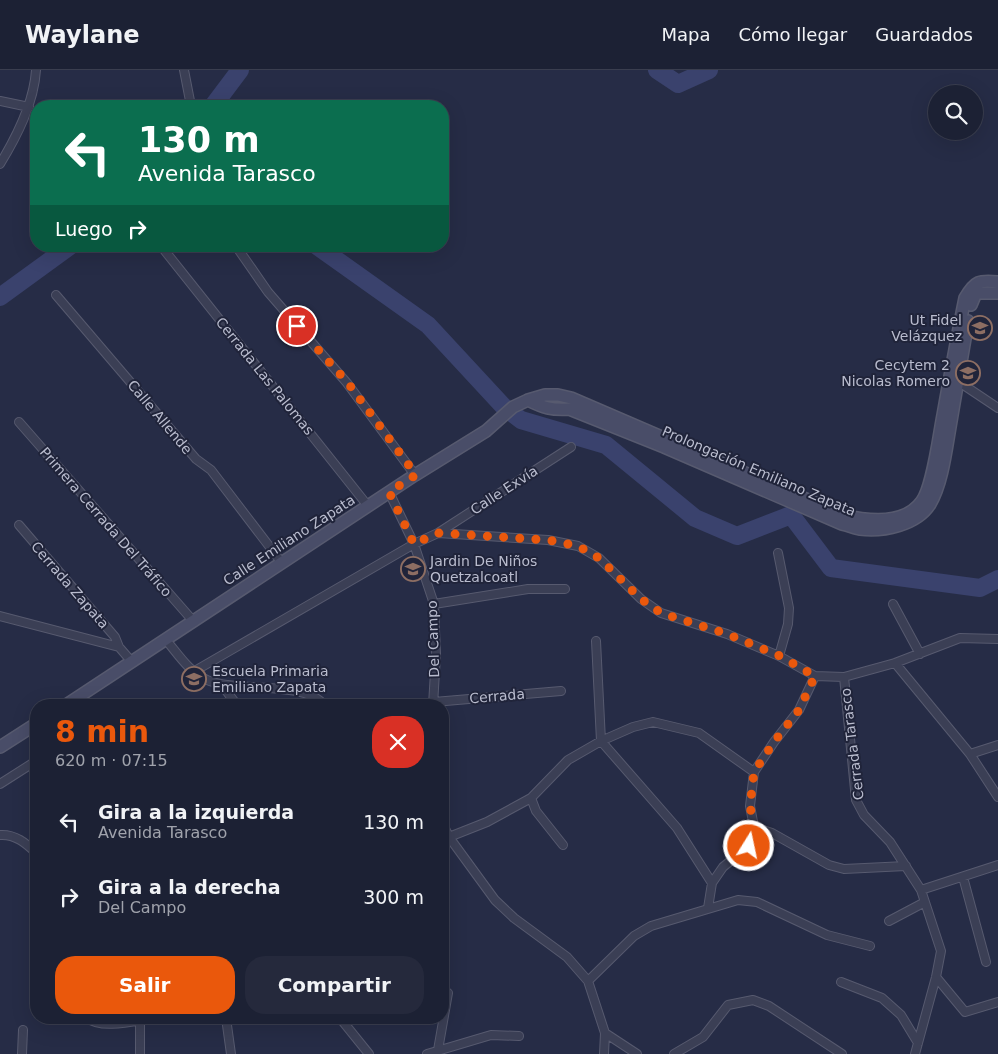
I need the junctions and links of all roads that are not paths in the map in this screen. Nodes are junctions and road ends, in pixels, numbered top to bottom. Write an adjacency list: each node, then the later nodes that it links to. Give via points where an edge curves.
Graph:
1 (36, 70): 3 (street)
2 (184, 70): 4 (street)
3 (31, 100)
4 (190, 100)
5 (0, 101): 7 (street)
6 (30, 104): 7 (street)
7 (29, 107): 8 (street)
8 (0, 164)
9 (165, 252): 22 (street, Cerrada Las Palomas)
10 (240, 252): 20 (street, via 268,292 348,383)
11 (998, 282): 12 (main road, via 979,282)
12 (974, 290): 13 (main road); 15 (main road, Prolongación Emiliano Zapata)
13 (998, 293)
14 (56, 295): 27 (street, Calle Allende, via 196,459 211,470)
15 (954, 379): 16 (main road, Prolongación Emiliano Zapata, via 944,460 929,505 902,525 878,528 861,529 842,524); 17 (street)
16 (570, 403): 20 (main road, Calle Emiliano Zapata, via 556,410 528,400 513,407 486,431)
17 (998, 408)
18 (19, 422): 32 (street, Primera Cerrada Del Tráfico)
19 (571, 447): 24 (street, Calle Exvía)
20 (416, 475): 21 (main road, Calle Emiliano Zapata)
21 (389, 492): 22 (main road, Calle Emiliano Zapata); 25 (street, Del Campo)
22 (368, 506): 27 (main road, Calle Emiliano Zapata)
23 (19, 525): 36 (street, Cerrada Zapata, via 115,637)
24 (438, 533): 25 (street, Calle Exvía); 38 (street, via 548,540 578,546 599,558 641,599 661,613 727,634)
25 (414, 544): 29 (street, Del Campo); 41 (street, Calle Exvía)
26 (778, 554): 38 (street, via 789,608)
27 (282, 563): 32 (main road, Calle Emiliano Zapata)
28 (565, 589): 29 (street, via 528,589)
29 (434, 604): 49 (street, Del Campo)
30 (893, 604): 37 (street)
31 (0, 616): 36 (street)
32 (194, 622): 34 (main road, Calle Emiliano Zapata)
33 (998, 639): 37 (street, via 960,638)
34 (166, 640): 39 (main road, Calle Emiliano Zapata); 41 (street)
35 (596, 640): 52 (street)
36 (119, 647): 39 (street, Cerrada Zapata)
37 (920, 654): 40 (street)
38 (780, 656): 42 (street)
39 (132, 662): 46 (main road, Calle Emiliano Zapata)
40 (895, 663): 43 (street); 55 (street)
41 (193, 672): 44 (street)
42 (815, 676): 43 (street); 57 (street, via 799,710)
43 (844, 677): 67 (street, Cerrada Tarasco, via 856,800 864,815 890,842)
44 (221, 684): 47 (street); 48 (street, via 305,692)
45 (561, 691): 50 (street, Cerrada)
46 (75, 699)
47 (232, 699)
48 (319, 699)
49 (433, 699)
50 (449, 702)
51 (30, 728): 54 (main road)
52 (601, 741): 57 (street, via 654,722 699,733); 60 (street, via 568,760); 69 (street, via 677,828)
53 (998, 745): 55 (street)
54 (0, 747)
55 (970, 754): 59 (street)
56 (30, 765): 58 (street)
57 (754, 772): 61 (street, via 750,806)
58 (0, 784)
59 (998, 797)
60 (531, 798): 63 (street, via 487,822); 64 (street, via 536,811)
61 (754, 827): 67 (street, via 836,867); 69 (street, via 749,846 723,867)
62 (0, 835): 65 (street, via 5,834)
63 (449, 837): 77 (street, via 495,900 567,957)
64 (563, 845)
65 (30, 848)
66 (998, 865): 68 (street)
67 (906, 866): 70 (street, Cerrada Tarasco)
68 (963, 877): 70 (street); 75 (street)
69 (712, 883): 72 (street)
70 (922, 890): 71 (street, Cerrada Tarasco)
71 (925, 902): 73 (street); 76 (street, Cerrada Tarasco, via 941,951)
72 (708, 908): 74 (street, via 738,900 757,902 827,936); 77 (street, via 651,926 634,936)
73 (889, 922)
74 (870, 946)
75 (986, 962)
76 (936, 977): 79 (street, via 965,1012); 87 (street, Cerrada Tarasco)
77 (588, 981): 85 (street)
78 (841, 982): 87 (street, via 882,998 901,1015)
79 (998, 1002)
80 (140, 1024): 90 (street)
81 (227, 1024): 91 (street)
82 (345, 1024): 92 (street)
83 (443, 1024): 88 (street)
84 (24, 1030): 89 (street)
85 (604, 1033): 94 (street); 95 (street)
86 (519, 1036): 88 (street, via 491,1035)
87 (918, 1043): 98 (street, Cerrada Tarasco)
88 (438, 1050): 93 (street)
89 (22, 1054)
90 (140, 1054)
91 (231, 1054)
92 (369, 1054)
93 (427, 1054)
94 (604, 1054)
95 (637, 1054)
96 (674, 1054): 97 (street, via 703,1037 728,1005 753,1000 769,1006)
97 (842, 1054)
98 (915, 1054)

